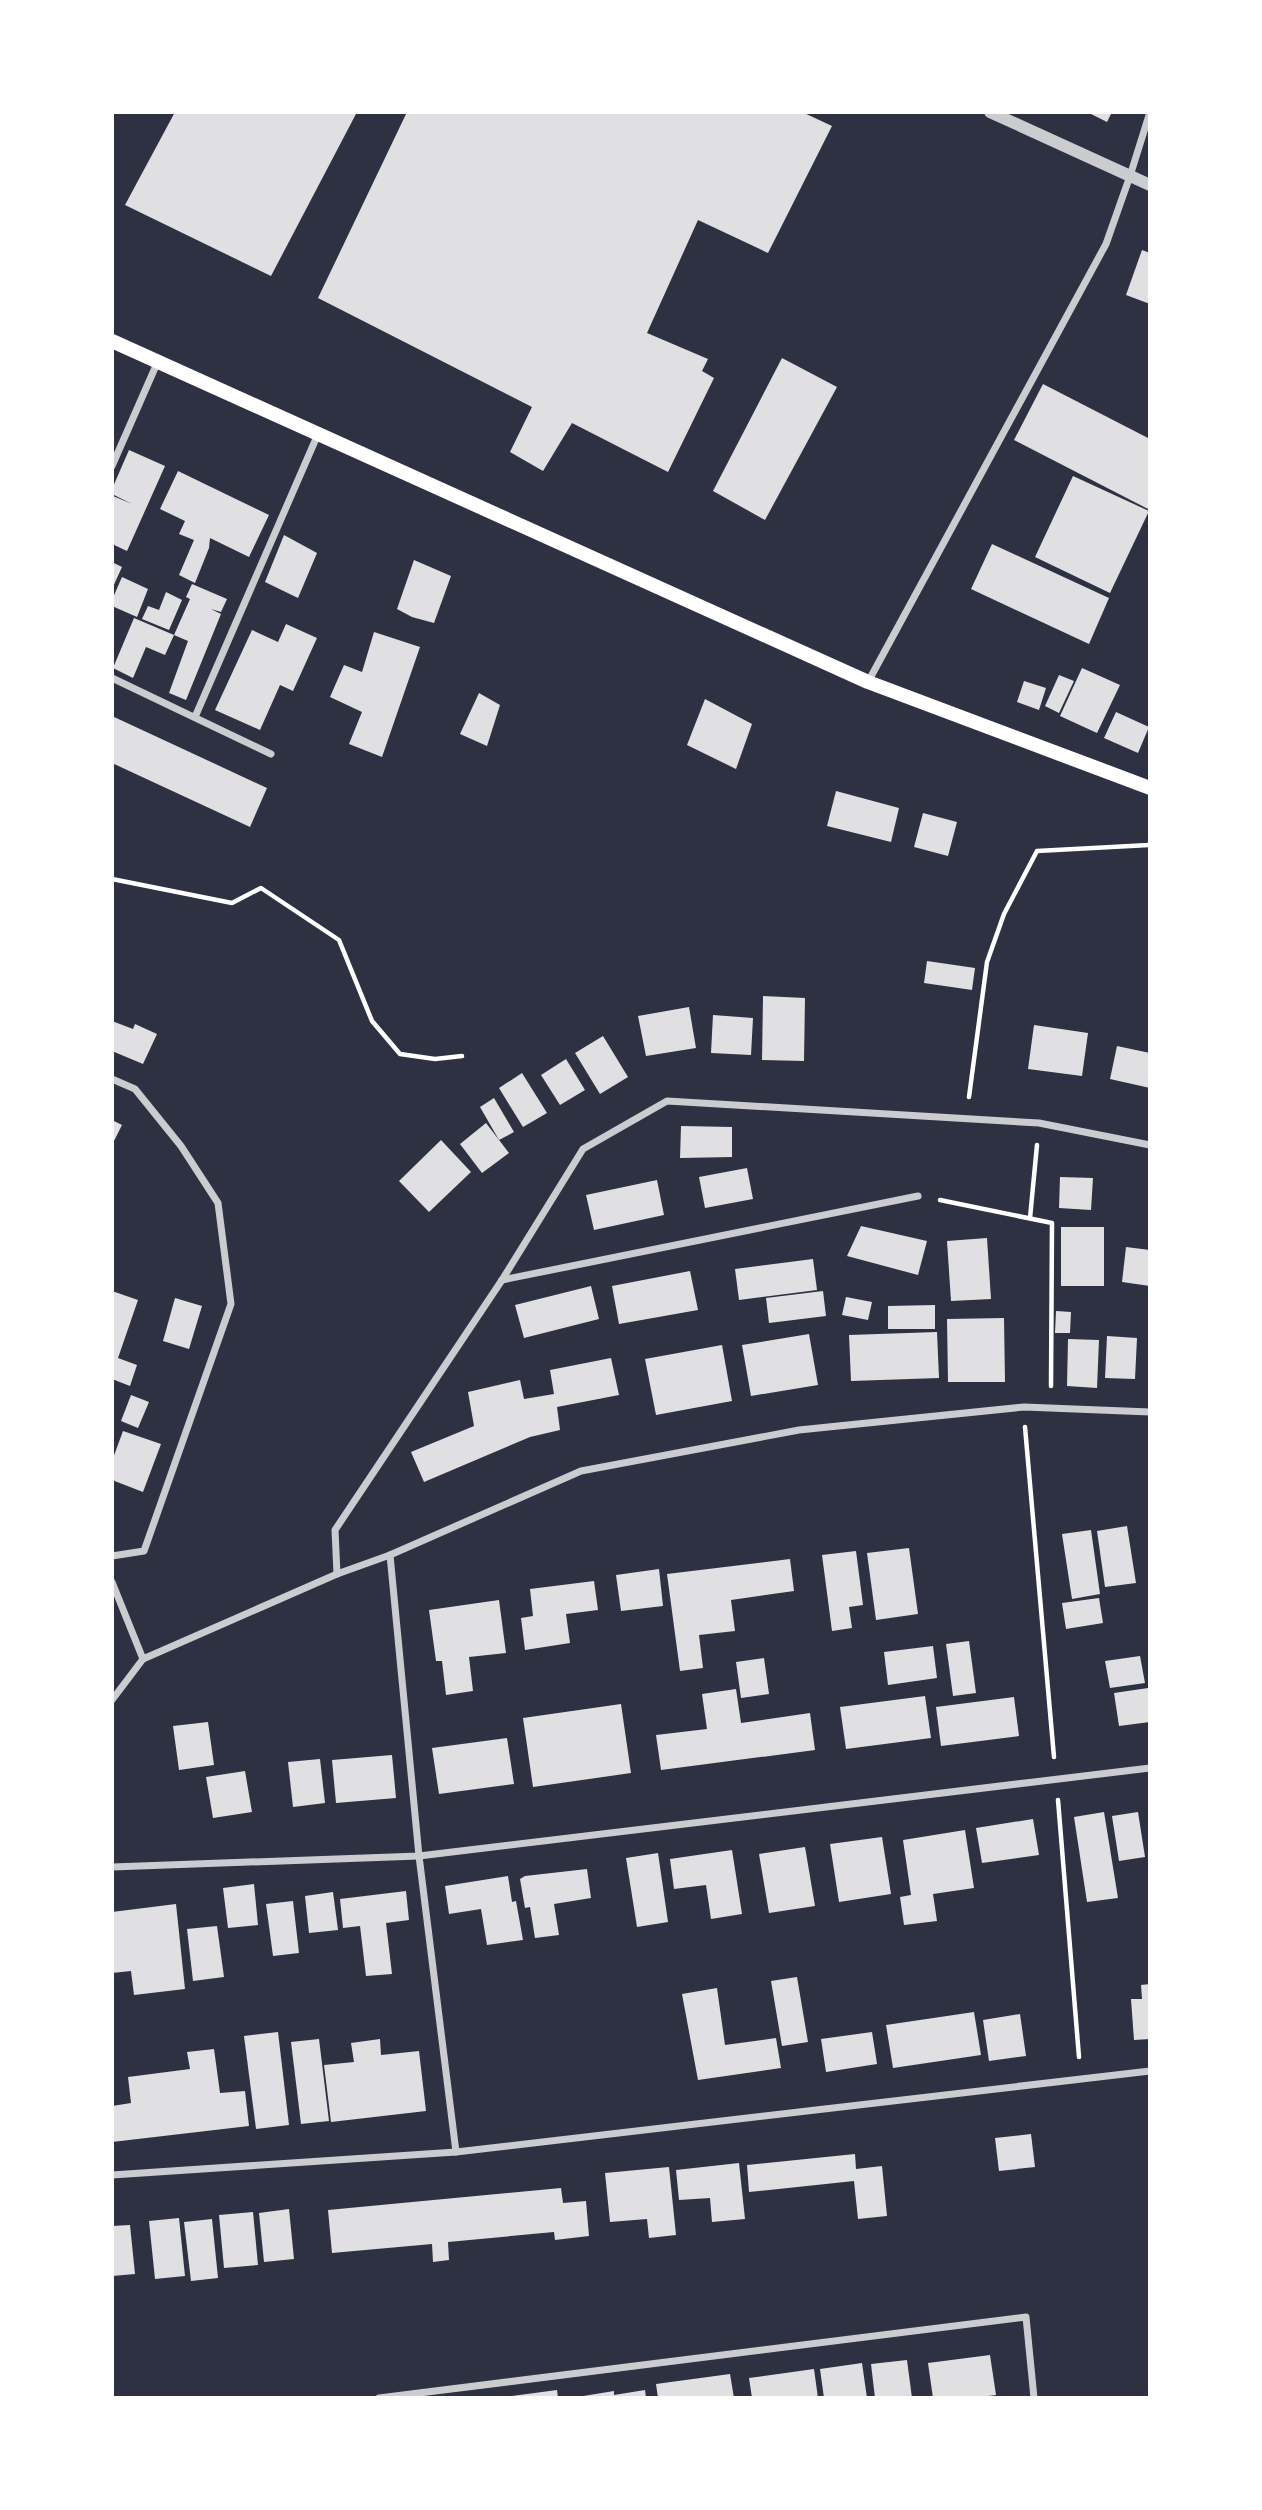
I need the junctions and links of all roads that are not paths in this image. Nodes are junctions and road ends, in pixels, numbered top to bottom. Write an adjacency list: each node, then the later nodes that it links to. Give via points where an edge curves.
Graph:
1 (990, 112): 3 (street)
2 (1150, 112): 3 (street)
3 (1130, 176): 4 (street); 10 (street, via 1106,244)
4 (1150, 185)
5 (112, 341): 6 (main road)
6 (158, 361): 7 (main road); 8 (street)
7 (318, 433): 10 (main road); 11 (street)
8 (112, 466)
9 (112, 678): 11 (street)
10 (868, 682): 13 (main road)
11 (195, 718): 12 (street)
12 (271, 754)
13 (1150, 788)
14 (112, 1079): 20 (street, via 135,1089 181,1146 218,1203 231,1304 144,1550)
15 (1150, 1144): 17 (street, via 1039,1124 667,1101 583,1149)
16 (918, 1196): 17 (street)
17 (502, 1280): 21 (street, via 335,1530)
18 (1150, 1412): 19 (street, via 1024,1407 799,1430 582,1471)
19 (390, 1555): 21 (street); 26 (street)
20 (112, 1556)
21 (337, 1574): 23 (street)
22 (112, 1582): 23 (street)
23 (143, 1659): 24 (street)
24 (112, 1700)
25 (1150, 1768): 26 (street)
26 (419, 1856): 27 (street); 29 (street)
27 (112, 1867)
28 (1150, 2071): 29 (street)
29 (456, 2152): 30 (street)
30 (112, 2175)
31 (379, 2398): 32 (street, via 1026,2317)
32 (1034, 2398)

